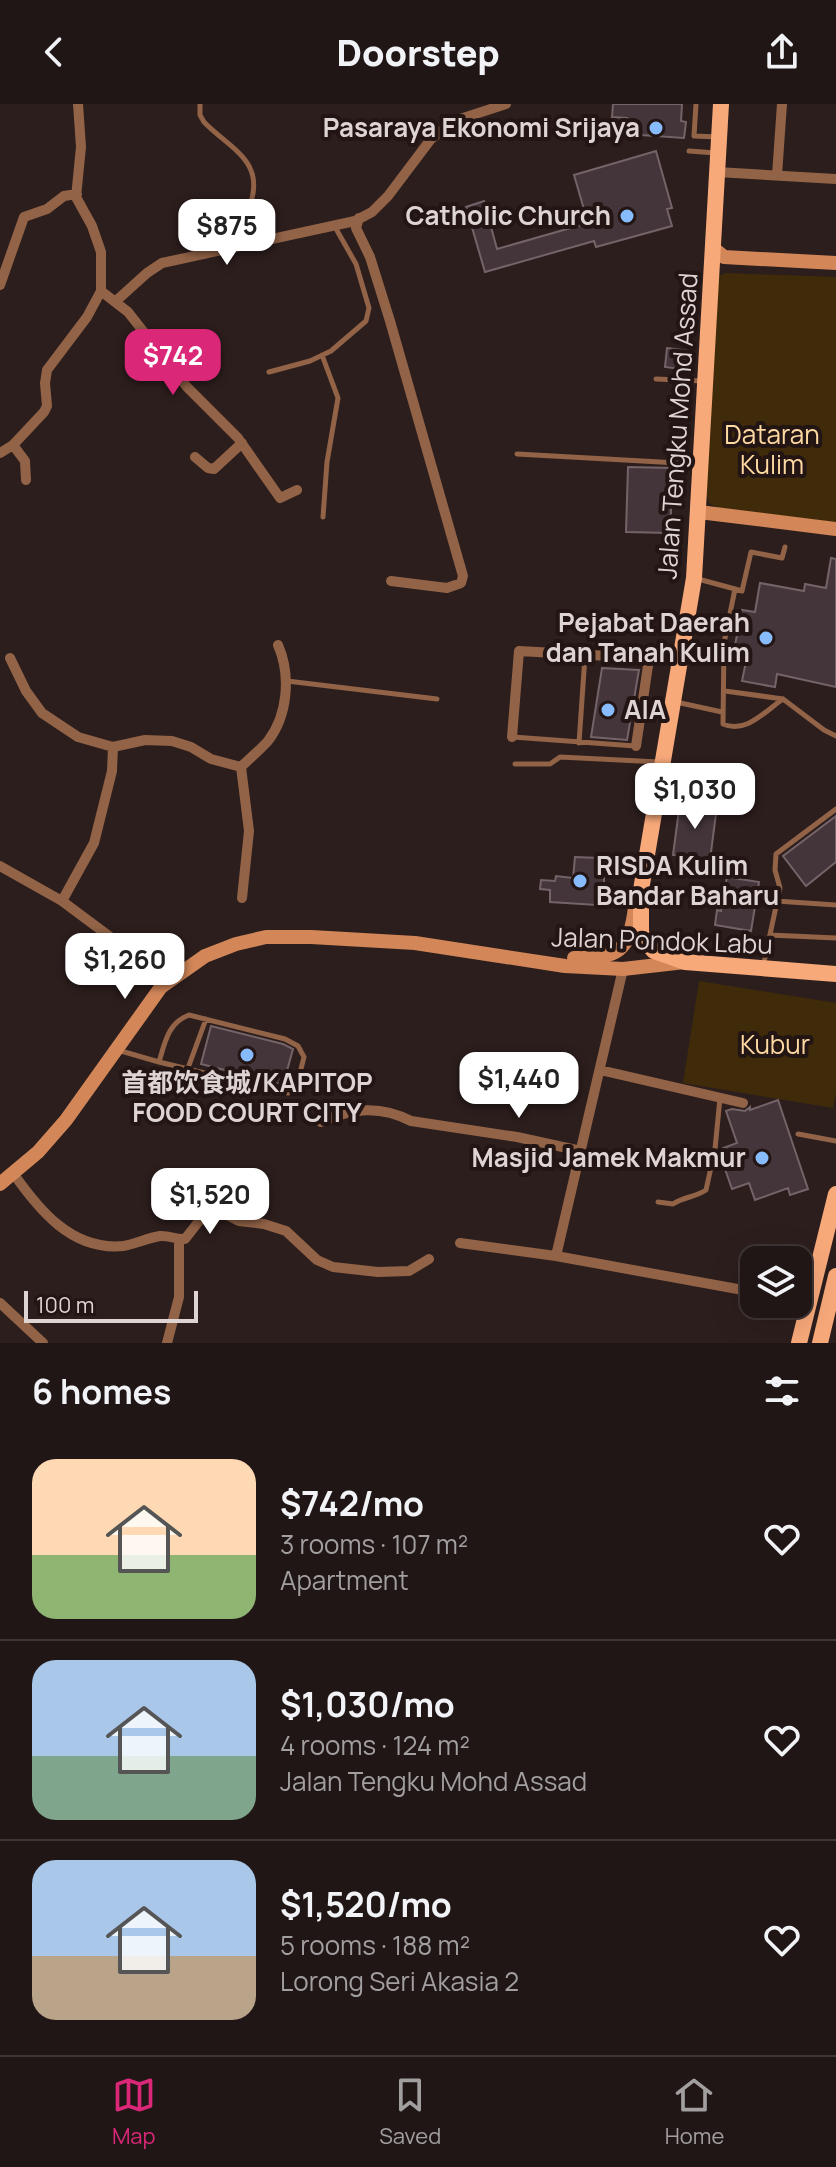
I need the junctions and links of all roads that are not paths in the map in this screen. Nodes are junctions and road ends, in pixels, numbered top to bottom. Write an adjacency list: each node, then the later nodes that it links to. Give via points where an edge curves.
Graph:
1 (78, 104): 12 (street)
2 (200, 104): 15 (lane, via 204,122 242,155 253,173 249,210 238,230)
3 (506, 104): 13 (street, via 454,121 431,139 388,196)
4 (696, 104): 7 (lane, via 694,136)
5 (721, 104): 7 (main road, Jalan Tengku Mohd Assad)
6 (782, 104): 10 (street)
7 (719, 146): 8 (lane); 9 (main road, Jalan Tengku Mohd Assad)
8 (689, 151)
9 (717, 172): 10 (street); 16 (main road, Jalan Tengku Mohd Assad)
10 (777, 175): 11 (street)
11 (836, 179)
12 (77, 194): 18 (street, via 24,217); 19 (street, via 101,252)
13 (357, 220): 14 (street); 38 (street, via 463,576 461,583 451,586)
14 (335, 226): 15 (street); 21 (lane, via 350,251 369,308 366,321)
15 (247, 245): 20 (street, via 162,263)
16 (713, 248): 17 (main road, via 724,257); 24 (main road, Jalan Tengku Mohd Assad)
17 (836, 263)
18 (0, 285)
19 (101, 291): 20 (street); 26 (street, via 47,370 44,412)
20 (116, 301): 25 (street)
21 (322, 355): 22 (lane); 34 (lane, via 338,398)
22 (269, 372)
23 (656, 379): 24 (lane)
24 (706, 381): 30 (main road, Jalan Tengku Mohd Assad)
25 (242, 443): 29 (street, via 214,469); 32 (street, via 280,498)
26 (13, 445): 27 (street); 31 (street, via 25,461)
27 (0, 453)
28 (517, 454): 30 (lane)
29 (195, 457)
30 (701, 464): 33 (main road, Jalan Tengku Mohd Assad)
31 (26, 480)
32 (297, 490)
33 (699, 512): 35 (main road); 37 (main road, Jalan Tengku Mohd Assad)
34 (323, 517)
35 (836, 529)
36 (785, 547): 39 (lane, via 782,558 751,552 742,591)
37 (694, 578): 39 (lane); 44 (main road, Jalan Tengku Mohd Assad)
38 (391, 581)
39 (735, 589): 46 (lane, via 724,643)
40 (278, 645): 45 (street)
41 (585, 655): 43 (street); 52 (street, via 519,651); 53 (lane)
42 (10, 658): 55 (street, via 42,713 78,737)
43 (649, 659): 44 (street); 54 (street)
44 (681, 660): 49 (main road, Jalan Tengku Mohd Assad)
45 (286, 681): 47 (lane); 58 (street, via 279,721 267,743)
46 (725, 691): 48 (lane); 50 (lane)
47 (437, 699)
48 (783, 699): 50 (lane, via 744,727 723,724); 51 (lane)
49 (675, 702): 50 (lane); 56 (main road, Jalan Tengku Mohd Assad)
50 (722, 712)
51 (836, 736)
52 (512, 737): 53 (lane)
53 (579, 743): 54 (lane)
54 (636, 746)
55 (113, 747): 58 (street, via 172,741); 65 (street, via 94,843)
56 (665, 762): 57 (lane, via 560,757 550,764); 59 (main road, Jalan Tengku Mohd Assad)
57 (515, 764)
58 (241, 767): 64 (street, via 249,831)
59 (660, 791): 60 (lane); 63 (main road, Jalan Tengku Mohd Assad)
60 (734, 801)
61 (836, 809): 66 (lane, via 776,854)
62 (0, 866): 65 (street)
63 (641, 890): 70 (main road, Jalan Tengku Mohd Assad, via 630,938 621,950 601,957); 71 (main road, Jalan Tengku Mohd Assad, via 644,940 654,951)
64 (242, 898)
65 (62, 901): 75 (street)
66 (776, 901): 67 (lane); 68 (lane)
67 (836, 905)
68 (770, 935): 69 (lane); 72 (lane)
69 (836, 938)
70 (533, 959): 73 (main road, Jalan Pondok Labu); 75 (main road, via 415,943 281,936 219,950)
71 (685, 962): 72 (main road, Jalan Pondok Labu); 73 (main road, Jalan Pondok Labu)
72 (763, 968): 74 (main road, Jalan Pondok Labu)
73 (623, 969): 80 (street)
74 (834, 976)
75 (168, 980): 77 (main road)
76 (206, 1019): 78 (lane, via 180,1018 169,1029); 79 (lane); 79 (lane, via 298,1046 304,1057 302,1075 288,1093)
77 (116, 1049): 78 (lane); 87 (main road, via 66,1120)
78 (159, 1062): 79 (lane)
79 (188, 1068)
80 (600, 1070): 81 (street); 86 (street)
81 (720, 1097): 82 (street); 90 (lane, via 706,1190 673,1204)
82 (743, 1103)
83 (321, 1122): 86 (street, via 369,1109)
84 (798, 1134): 85 (lane)
85 (836, 1141)
86 (581, 1151): 93 (street)
87 (13, 1173): 88 (main road); 91 (street, via 55,1225 91,1243 121,1246 160,1236)
88 (0, 1184)
89 (836, 1194): 95 (main road)
90 (658, 1202)
91 (179, 1240): 94 (street, via 214,1208 239,1221 286,1231 317,1260 333,1267 409,1271); 101 (street, via 179,1297)
92 (460, 1243): 93 (street)
93 (556, 1256): 97 (street)
94 (429, 1259)
95 (812, 1272)
96 (836, 1276): 103 (main road)
97 (740, 1289)
98 (0, 1303): 100 (street)
99 (801, 1318): 102 (main road)
100 (43, 1343)
101 (167, 1343)
102 (799, 1343)
103 (820, 1343)

